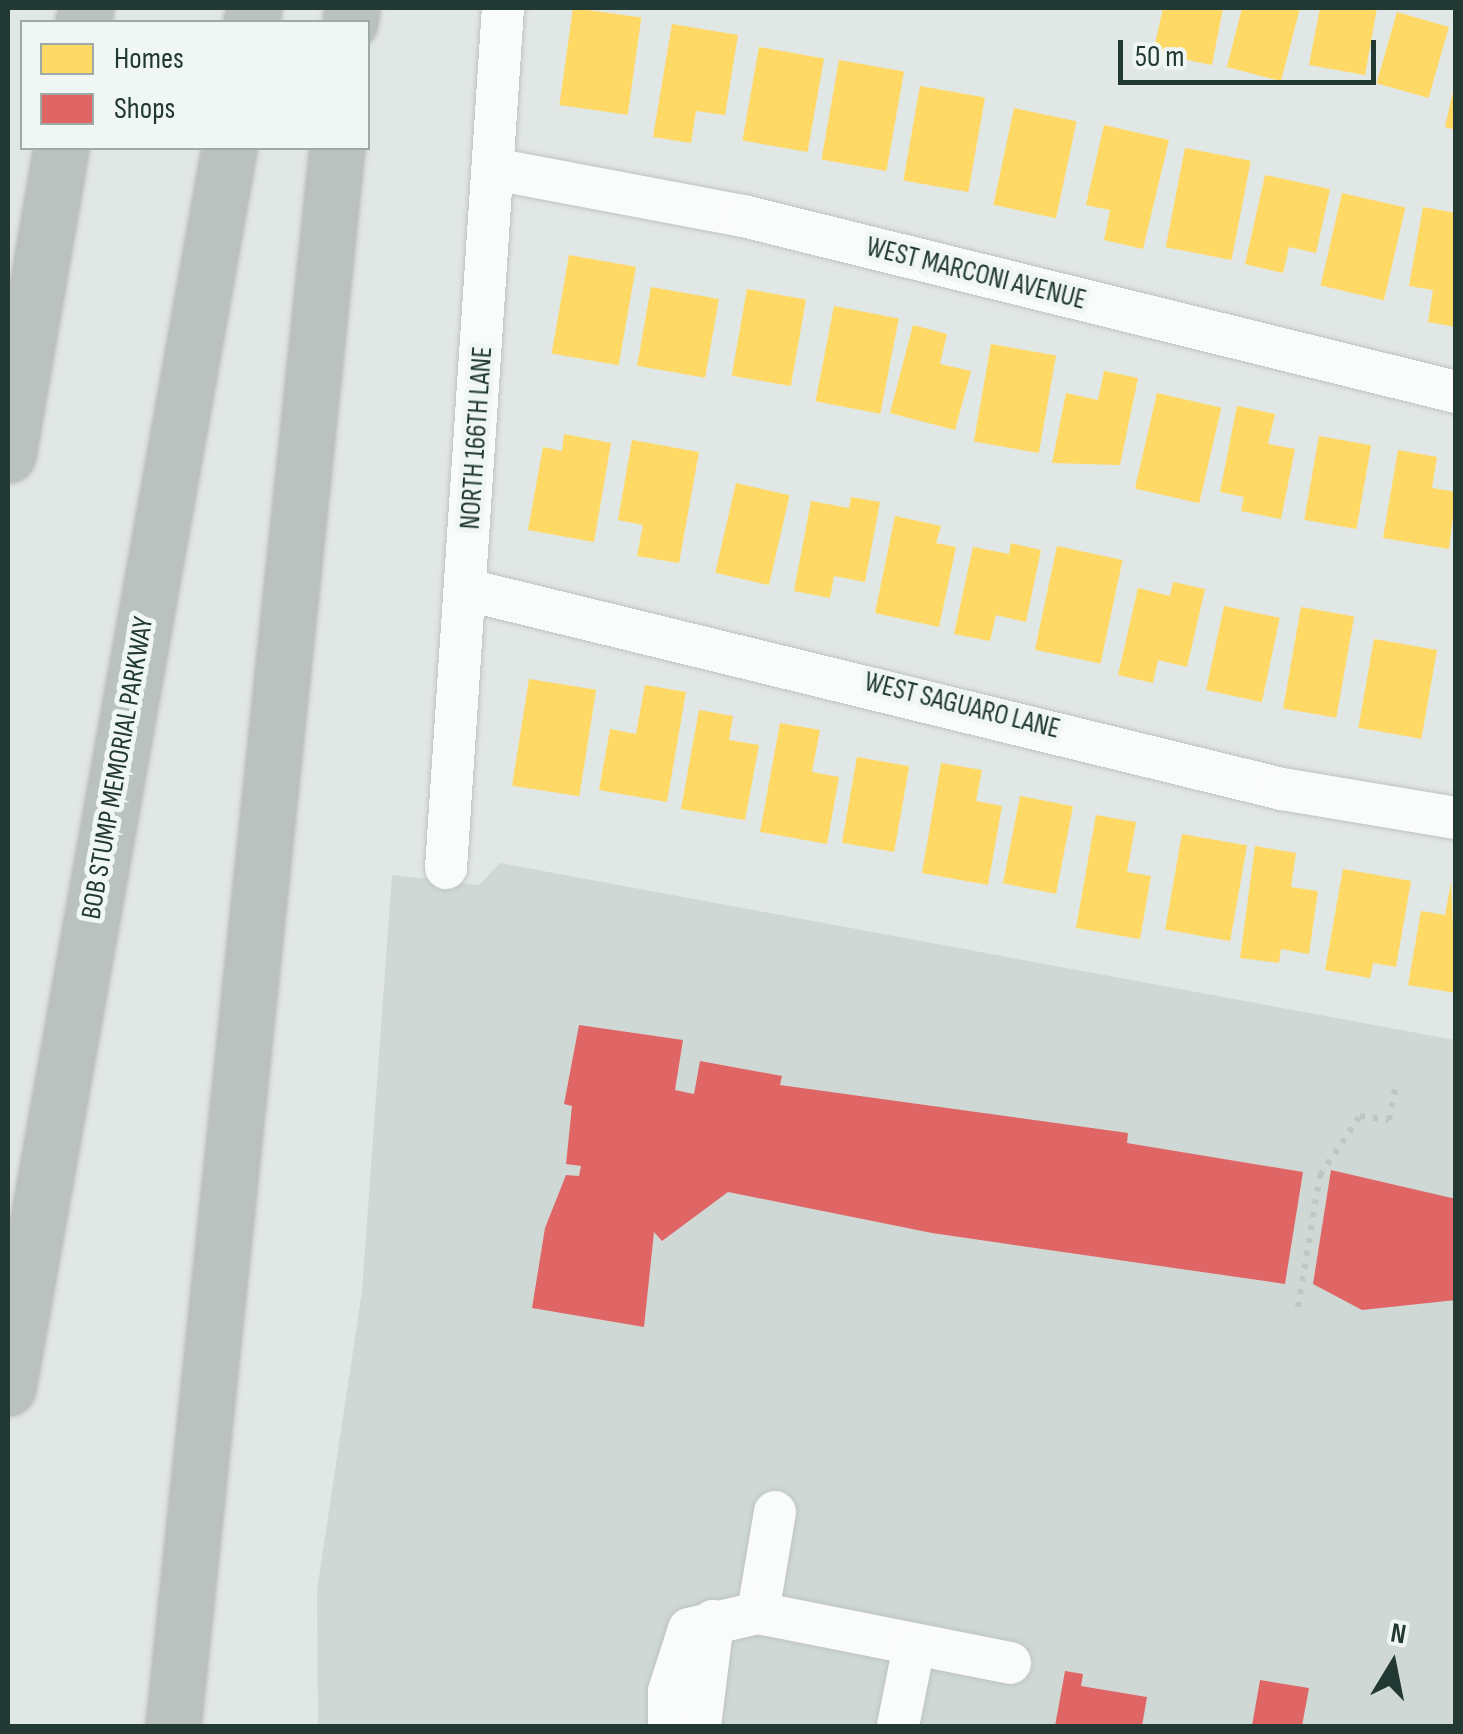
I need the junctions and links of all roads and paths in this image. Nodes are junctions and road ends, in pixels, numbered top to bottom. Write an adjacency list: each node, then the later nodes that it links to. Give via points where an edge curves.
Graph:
1 (503, 8): 5 (street, NORTH 166TH LANE)
2 (62, 150): 7 (highway)
3 (229, 150): 13 (highway, BOB STUMP MEMORIAL PARKWAY)
4 (338, 150): 19 (highway)
5 (494, 170): 6 (street, WEST MARCONI AVENUE, via 743,216); 8 (street, NORTH 166TH LANE)
6 (1456, 392)
7 (8, 455)
8 (468, 590): 9 (street, WEST SAGUARO LANE, via 1282,789); 10 (street, NORTH 166TH LANE)
9 (1456, 818)
10 (446, 868)
11 (1396, 1085): 12 (path, via 1389,1120 1360,1116 1320,1175)
12 (1298, 1307)
13 (8, 1388)
14 (775, 1512): 15 (street)
15 (758, 1612): 16 (street); 17 (street)
16 (714, 1621): 20 (street, via 690,1629 678,1652); 21 (street)
17 (914, 1646): 18 (street); 22 (street)
18 (1010, 1663)
19 (174, 1726)
20 (670, 1726)
21 (700, 1726)
22 (898, 1726)

